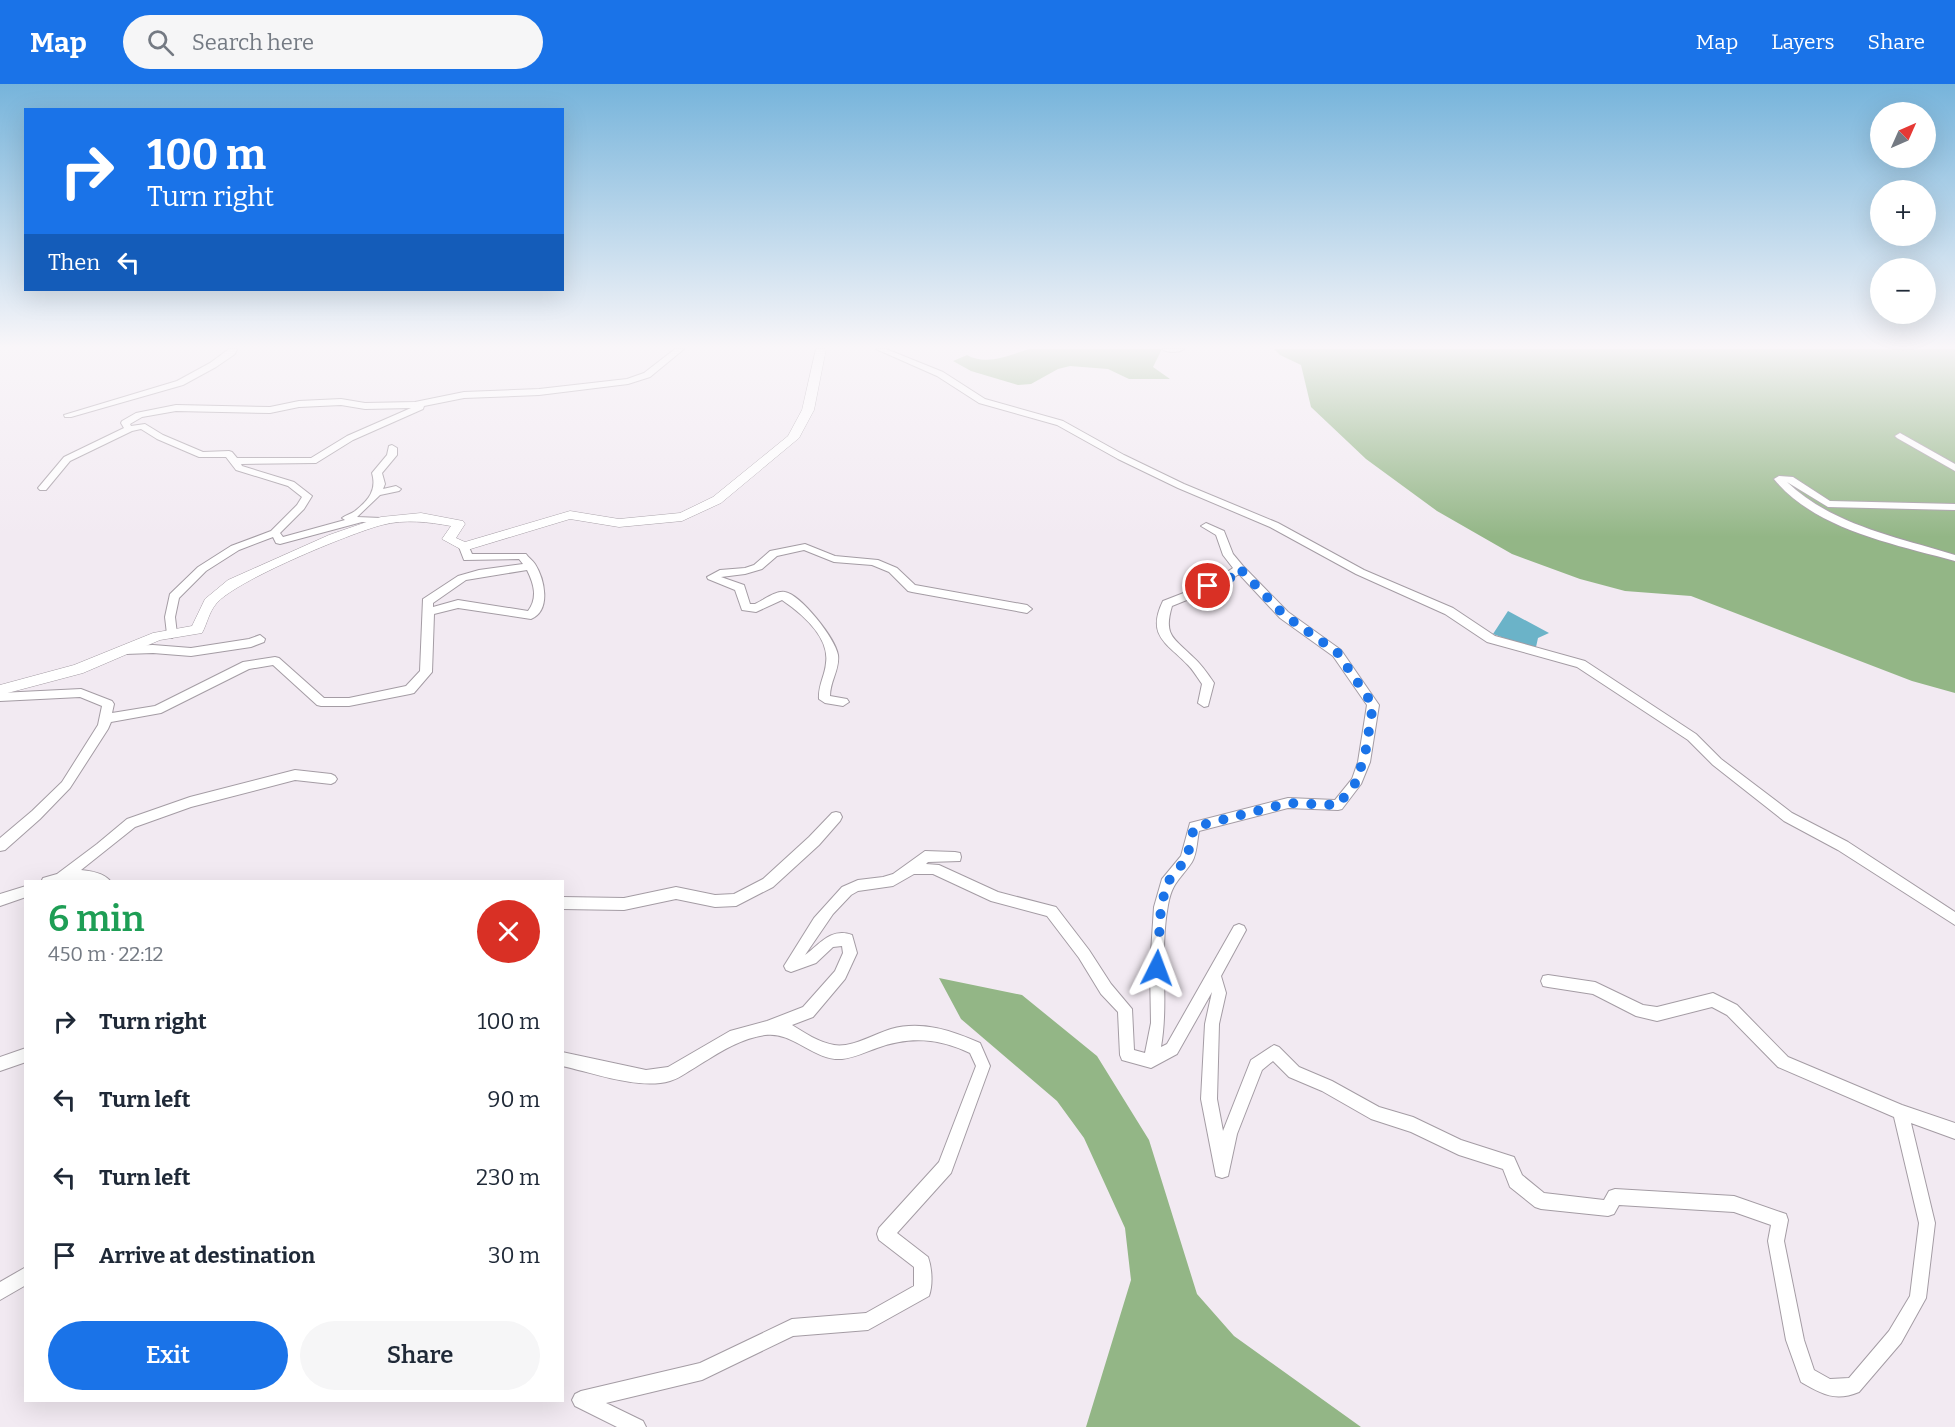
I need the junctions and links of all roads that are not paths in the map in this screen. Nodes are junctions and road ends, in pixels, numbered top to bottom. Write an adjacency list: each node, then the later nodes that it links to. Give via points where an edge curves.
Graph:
1 (80, 412): 6 (street)
2 (157, 412): 7 (street, via 125,423)
3 (408, 412): 10 (street, via 350,438 314,461)
4 (807, 412): 20 (street, via 793,438 717,500 682,516 619,523 570,515)
5 (1014, 412): 45 (street, via 1060,423 1181,486 1274,525 1360,572 1449,611 1491,639 1581,664 1692,737 1717,762 1788,817 1843,846)
6 (68, 415)
7 (129, 429): 10 (street, via 142,426 202,455 230,454); 12 (street, via 67,459)
8 (1900, 436): 11 (street)
9 (392, 448): 14 (street, via 392,455 377,473)
10 (236, 461): 19 (street, via 239,468 291,484 307,496)
11 (1955, 468)
12 (43, 488)
13 (396, 489): 14 (street)
14 (377, 493): 18 (street, via 358,513)
15 (1955, 507): 21 (street, via 1828,504 1790,479 1779,479 1801,500 1832,518)
16 (381, 521): 18 (street, via 362,519); 20 (street, via 421,517 459,524 448,539); 26 (street, via 233,583 210,602 197,630)
17 (1206, 526): 23 (street, via 1220,533 1228,555)
18 (313, 532): 19 (street, via 280,541)
19 (275, 533): 26 (street, via 235,548 202,569 174,597)
20 (464, 547): 22 (street, via 468,558 522,556)
21 (1955, 558)
22 (531, 566): 25 (street, via 460,579 427,602); 25 (street, via 540,587 531,615 458,604)
23 (1239, 568): 32 (street, via 1230,578 1167,604 1162,618 1161,631 1168,642 1208,683); 52 (street, via 1284,615 1337,652 1373,705 1369,735 1357,781 1338,805 1288,803 1194,827 1187,858 1167,883 1161,907 1158,1023)
24 (1027, 609): 31 (street, via 912,588 893,570 874,562 834,559 805,547 774,553 758,567 712,577 740,588 746,607 756,608 783,595 798,604 833,651 833,663 822,688 825,699)
25 (429, 612): 33 (street, via 426,672 410,690 349,702 321,702 275,661 247,665 157,710)
26 (172, 634): 28 (street)
27 (260, 639): 28 (street, via 191,652)
28 (121, 651): 29 (street, via 78,669)
29 (0, 690)
30 (0, 697): 33 (street, via 81,693 108,704)
31 (843, 702)
32 (1204, 703)
33 (106, 718): 36 (street, via 66,785)
34 (331, 779): 39 (street, via 295,775 190,802 131,823)
35 (836, 817): 44 (street, via 768,883 736,900 715,901 676,893 624,904)
36 (0, 846)
37 (956, 857): 38 (street, via 925,856)
38 (913, 869): 49 (street, via 888,882 853,887 828,910 791,966 811,959 830,941 847,939 850,953 840,975 807,1012); 52 (street, via 934,868 996,897 1051,911 1125,1009 1127,1055)
39 (62, 877): 40 (street); 41 (street)
40 (54, 880)
41 (100, 880)
42 (24, 892): 43 (street)
43 (0, 900)
44 (564, 903)
45 (1955, 919)
46 (1239, 930): 47 (street)
47 (1214, 977): 52 (street, via 1172,1049); 54 (street, via 1219,993 1212,1024 1209,1099 1222,1170 1229,1134 1256,1065 1274,1052 1294,1072 1376,1114 1508,1163 1516,1180 1541,1201 1608,1208 1615,1197 1734,1204 1780,1220 1776,1241 1795,1340 1807,1376 1829,1388 1853,1386 1895,1337 1918,1298 1927,1223)
48 (1548, 981): 54 (street, via 1595,988 1641,1011 1657,1014 1713,1000 1732,1010 1783,1062)
49 (766, 1028): 51 (street, via 735,1036 670,1074 646,1077); 58 (street, via 788,1030 834,1052 894,1035 926,1033 951,1037 975,1048 983,1066 945,1167 885,1234 922,1263 923,1290 868,1321 792,1328 702,1371 581,1400)
50 (24, 1056): 53 (street)
51 (564, 1059)
52 (1150, 1061)
53 (0, 1064)
54 (1901, 1112): 55 (street)
55 (1955, 1131)
56 (24, 1276): 57 (street)
57 (0, 1292)
58 (637, 1427)

